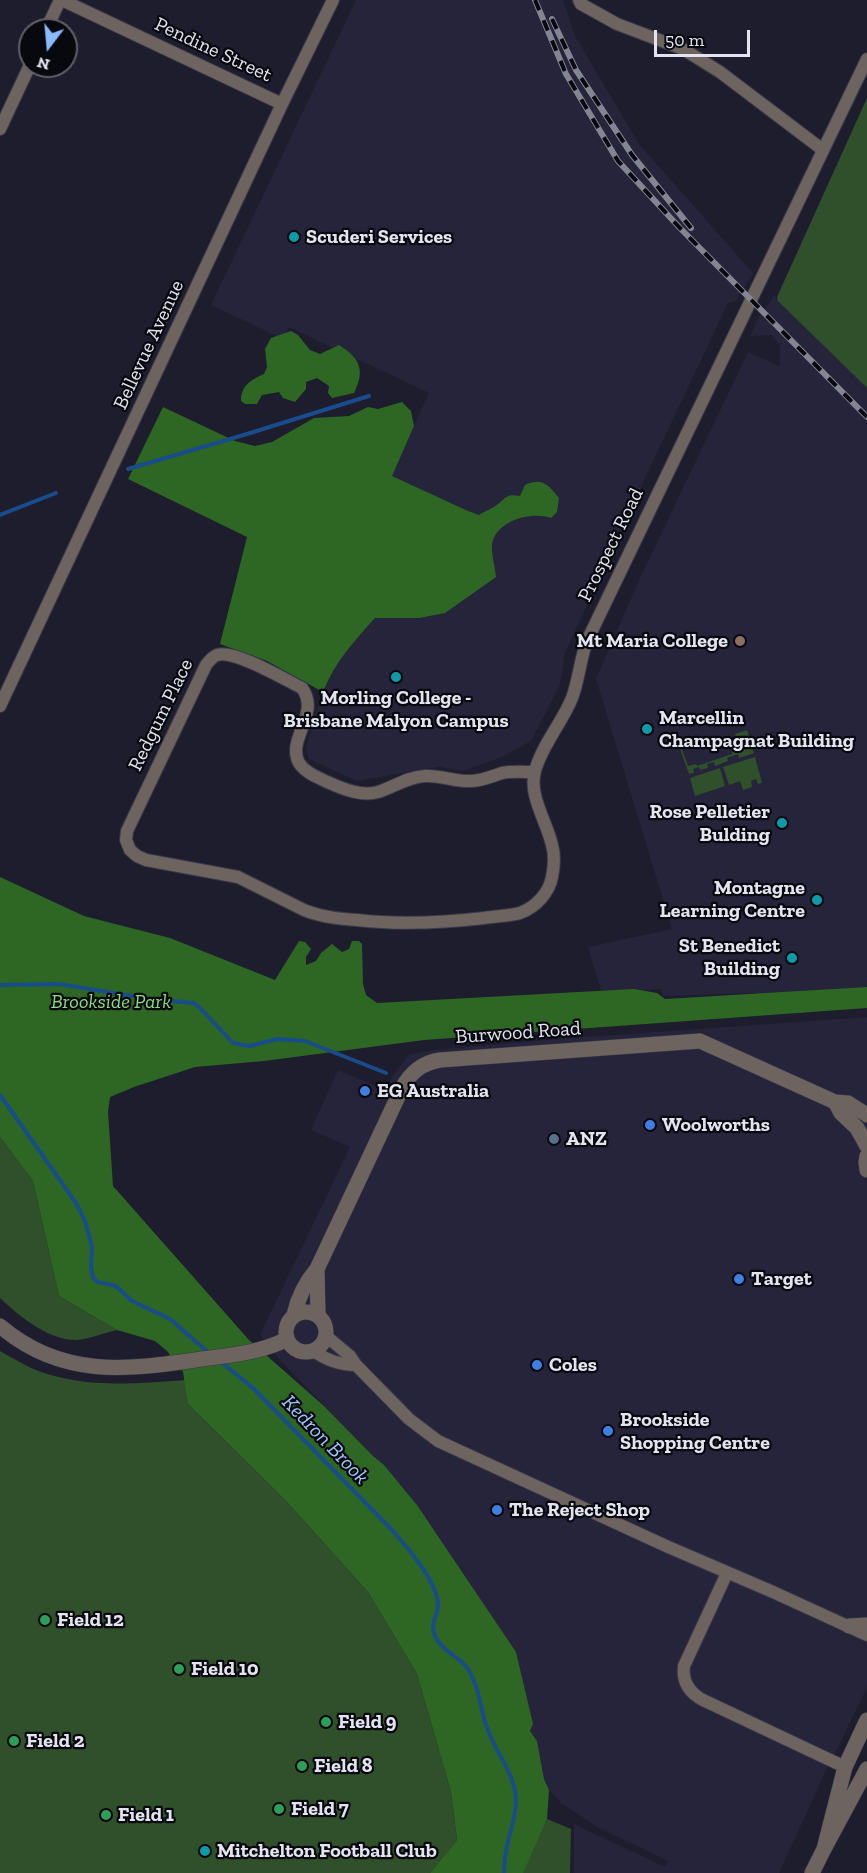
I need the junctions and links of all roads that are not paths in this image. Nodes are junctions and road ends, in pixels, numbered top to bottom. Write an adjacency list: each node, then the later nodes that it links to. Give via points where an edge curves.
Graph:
1 (61, 0): 4 (street); 7 (street, Pendine Street)
2 (333, 0): 7 (street, Bellevue Avenue)
3 (579, 0): 9 (street, via 617,24 683,50 720,72)
4 (52, 18)
5 (867, 59): 9 (street, Prospect Road)
6 (24, 78): 8 (street)
7 (282, 104): 10 (street, Bellevue Avenue)
8 (0, 129)
9 (823, 150): 11 (street, Prospect Road, via 587,641 572,697)
10 (0, 706)
11 (534, 772): 11 (street, Redgum Place, via 534,793 553,847 554,865 544,894 536,904 519,913 419,924 340,919 304,910 238,877 146,860 130,850 126,840 206,665 212,657 225,654 302,688 308,702 296,755 308,773 344,789 365,794 415,777 473,781 505,772)
12 (835, 1102): 13 (street, Burwood Road, via 848,1103); 14 (street, Burwood Road); 17 (street, Burwood Road, via 700,1041 432,1061 413,1072 402,1088)
13 (867, 1116)
14 (867, 1146)
15 (867, 1156): 16 (street)
16 (867, 1170)
17 (317, 1269): 18 (street, Burwood Road, via 306,1283); 19 (street)
18 (294, 1315): 19 (street, via 306,1311); 22 (street, via 286,1326)
19 (318, 1315): 21 (street)
20 (0, 1326): 22 (street, via 35,1351 69,1363 110,1368 260,1351)
21 (327, 1336): 23 (street); 24 (street)
22 (287, 1339): 23 (street, via 301,1351)
23 (314, 1351): 24 (street, via 344,1365)
24 (356, 1365): 25 (street, via 409,1419 438,1441)
25 (727, 1573): 27 (street); 30 (street, via 684,1666 688,1689 694,1696)
26 (867, 1625): 27 (street)
27 (849, 1626): 28 (street)
28 (867, 1635)
29 (867, 1720): 30 (street)
30 (845, 1767): 32 (street)
31 (867, 1769): 32 (street)
32 (824, 1849): 33 (street)
33 (812, 1873)

